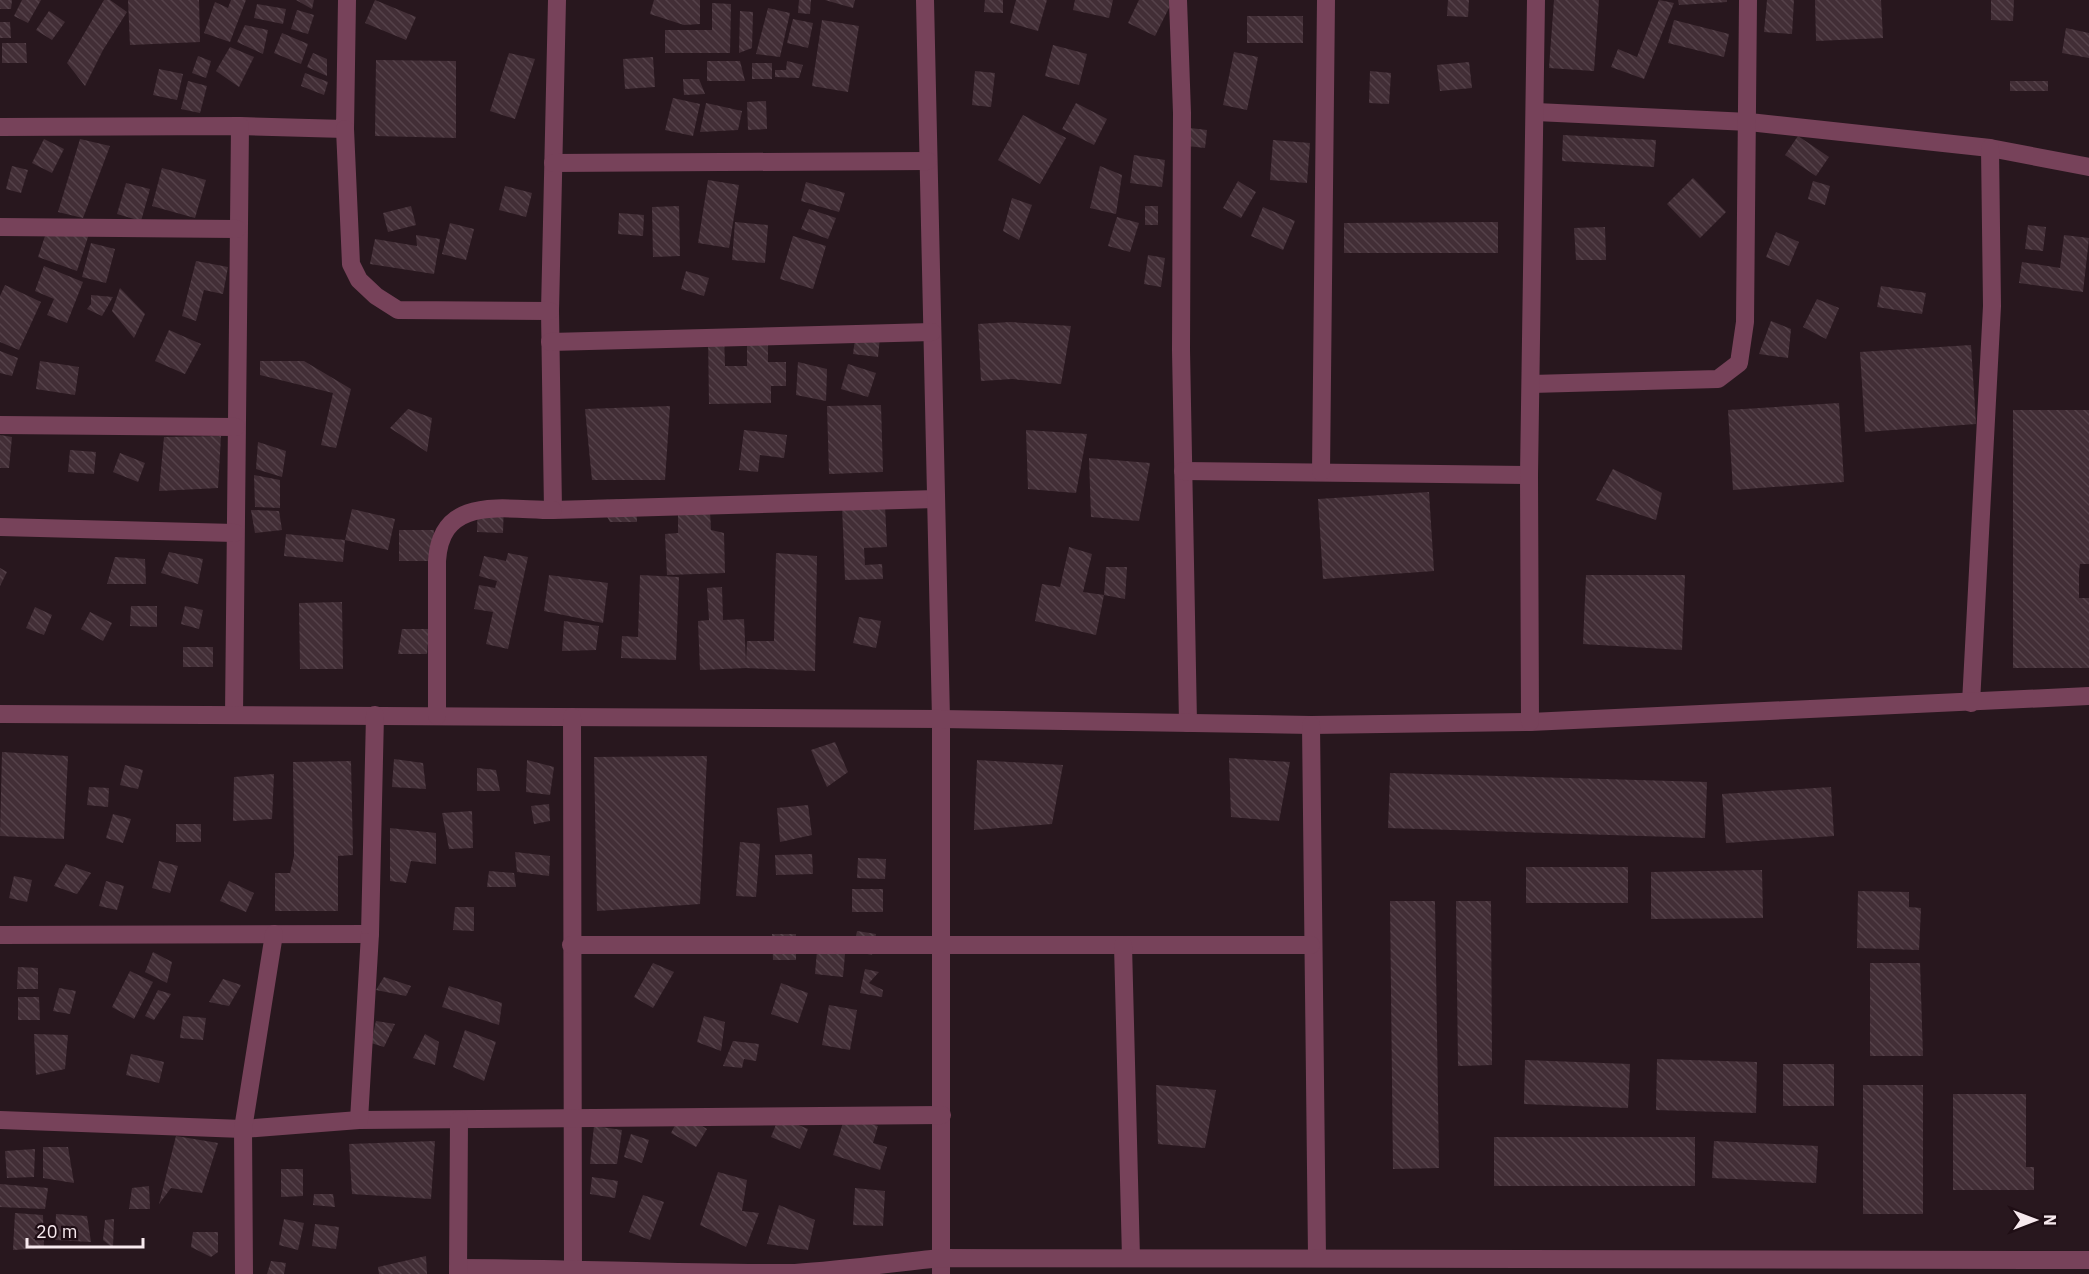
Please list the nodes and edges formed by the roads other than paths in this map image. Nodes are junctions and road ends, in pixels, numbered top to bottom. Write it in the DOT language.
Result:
graph roads {
  1 [pos="346,0"];
  2 [pos="556,0"];
  3 [pos="925,0"];
  4 [pos="1178,0"];
  5 [pos="1326,0"];
  6 [pos="1536,0"];
  7 [pos="1748,0"];
  8 [pos="1536,112"];
  9 [pos="1749,123"];
  10 [pos="240,126"];
  11 [pos="0,127"];
  12 [pos="345,129"];
  13 [pos="1990,148"];
  14 [pos="928,161"];
  15 [pos="553,163"];
  16 [pos="2089,167"];
  17 [pos="0,227"];
  18 [pos="237,229"];
  19 [pos="550,311"];
  20 [pos="932,332"];
  21 [pos="550,342"];
  22 [pos="1531,384"];
  23 [pos="0,425"];
  24 [pos="236,427"];
  25 [pos="1183,471"];
  26 [pos="1321,472"];
  27 [pos="1529,476"];
  28 [pos="936,499"];
  29 [pos="553,510"];
  30 [pos="0,527"];
  31 [pos="235,533"];
  32 [pos="2089,696"];
  33 [pos="1971,703"];
  34 [pos="0,714"];
  35 [pos="234,715"];
  36 [pos="375,716"];
  37 [pos="437,716"];
  38 [pos="572,717"];
  39 [pos="941,719"];
  40 [pos="1530,722"];
  41 [pos="1188,723"];
  42 [pos="1311,725"];
  43 [pos="274,934"];
  44 [pos="370,934"];
  45 [pos="0,935"];
  46 [pos="571,945"];
  47 [pos="939,945"];
  48 [pos="1124,945"];
  49 [pos="1311,945"];
  50 [pos="942,1115"];
  51 [pos="575,1118"];
  52 [pos="0,1120"];
  53 [pos="359,1120"];
  54 [pos="459,1120"];
  55 [pos="243,1129"];
  56 [pos="1317,1257"];
  57 [pos="1131,1258"];
  58 [pos="2089,1260"];
  59 [pos="941,1266"];
  60 [pos="1234,1266"];
  61 [pos="1443,1266"];
  62 [pos="1632,1266"];
  63 [pos="1794,1266"];
  64 [pos="1996,1267"];
  65 [pos="573,1270"];
  66 [pos="458,1271"];
  67 [pos="244,1274"];
  1 -- 12 [label="street"];
  2 -- 15 [label="street"];
  3 -- 14 [label="street"];
  4 -- 25 [label="street"];
  5 -- 26 [label="street"];
  6 -- 8 [label="street"];
  7 -- 9 [label="street"];
  8 -- 9 [label="street"];
  8 -- 22 [label="street"];
  9 -- 13 [label="street"];
  9 -- 22 [label="street"];
  10 -- 11 [label="street"];
  10 -- 12 [label="street"];
  10 -- 18 [label="street"];
  12 -- 19 [label="street"];
  13 -- 16 [label="street"];
  13 -- 33 [label="street"];
  14 -- 15 [label="street"];
  14 -- 20 [label="street"];
  15 -- 19 [label="street"];
  17 -- 18 [label="street"];
  18 -- 24 [label="street"];
  19 -- 21 [label="street"];
  20 -- 21 [label="street"];
  20 -- 28 [label="street"];
  21 -- 29 [label="street"];
  22 -- 27 [label="street"];
  23 -- 24 [label="street"];
  24 -- 31 [label="street"];
  25 -- 26 [label="street"];
  25 -- 41 [label="street"];
  26 -- 27 [label="street"];
  27 -- 40 [label="street"];
  28 -- 29 [label="street"];
  28 -- 39 [label="street"];
  29 -- 37 [label="street"];
  30 -- 31 [label="street"];
  31 -- 35 [label="street"];
  32 -- 33 [label="street"];
  33 -- 40 [label="street"];
  34 -- 35 [label="street"];
  35 -- 36 [label="street"];
  36 -- 37 [label="street"];
  36 -- 44 [label="street"];
  37 -- 38 [label="street"];
  38 -- 39 [label="street"];
  38 -- 46 [label="street"];
  39 -- 41 [label="street"];
  39 -- 47 [label="street"];
  40 -- 42 [label="street"];
  41 -- 42 [label="street"];
  42 -- 49 [label="street"];
  43 -- 44 [label="street"];
  43 -- 45 [label="street"];
  43 -- 55 [label="street"];
  44 -- 53 [label="street"];
  46 -- 47 [label="street"];
  46 -- 51 [label="street"];
  47 -- 48 [label="street"];
  47 -- 50 [label="street"];
  48 -- 49 [label="street"];
  48 -- 57 [label="street"];
  49 -- 56 [label="street"];
  50 -- 51 [label="street"];
  50 -- 59 [label="street"];
  51 -- 54 [label="street"];
  51 -- 65 [label="street"];
  52 -- 55 [label="street"];
  53 -- 54 [label="street"];
  53 -- 55 [label="street"];
  54 -- 66 [label="street"];
  55 -- 67 [label="street"];
  56 -- 60 [label="street"];
  56 -- 61 [label="street"];
  57 -- 59 [label="street"];
  57 -- 60 [label="street"];
  58 -- 64 [label="street"];
  59 -- 65 [label="street"];
  61 -- 62 [label="street"];
  62 -- 63 [label="street"];
  63 -- 64 [label="street"];
  65 -- 66 [label="street"];
}
